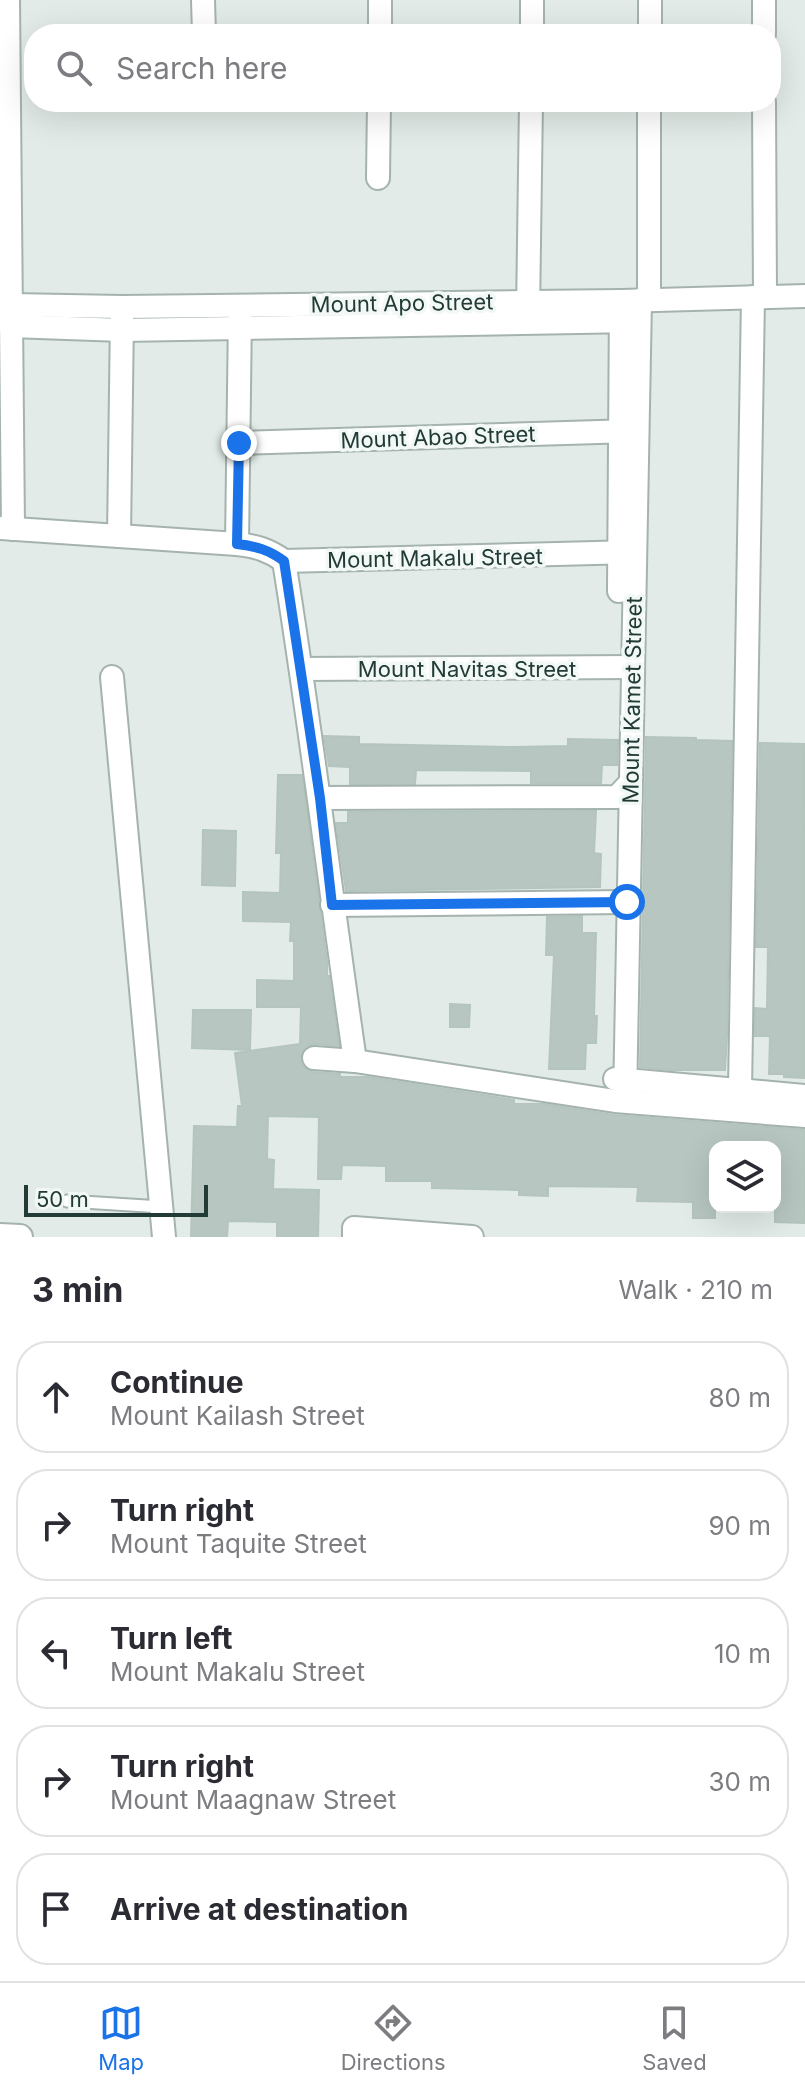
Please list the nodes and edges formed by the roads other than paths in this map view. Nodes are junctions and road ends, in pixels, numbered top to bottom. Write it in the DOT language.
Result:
graph roads {
  1 [pos="8,0"];
  2 [pos="203,0"];
  3 [pos="380,0"];
  4 [pos="532,0"];
  5 [pos="650,0"];
  6 [pos="764,0"];
  7 [pos="204,24"];
  8 [pos="380,24"];
  9 [pos="532,24"];
  10 [pos="650,24"];
  11 [pos="764,24"];
  12 [pos="379,112"];
  13 [pos="531,112"];
  14 [pos="648,112"];
  15 [pos="764,112"];
  16 [pos="378,178"];
  17 [pos="5,194"];
  18 [pos="805,296"];
  19 [pos="759,297"];
  20 [pos="634,308"];
  21 [pos="528,311"];
  22 [pos="5,315"];
  23 [pos="240,316"];
  24 [pos="122,318"];
  25 [pos="629,431"];
  26 [pos="239,443"];
  27 [pos="6,528"];
  28 [pos="119,536"];
  29 [pos="237,544"];
  30 [pos="627,552"];
  31 [pos="284,561"];
  32 [pos="625,668"];
  33 [pos="301,669"];
  34 [pos="112,677"];
  35 [pos="624,790"];
  36 [pos="320,798"];
  37 [pos="622,902"];
  38 [pos="332,905"];
  39 [pos="314,1058"];
  40 [pos="355,1061"];
  41 [pos="620,1090"];
  42 [pos="805,1096"];
  43 [pos="739,1100"];
  44 [pos="805,1116"];
  45 [pos="67,1201"];
  46 [pos="162,1207"];
  47 [pos="0,1236"];
  48 [pos="20,1237"];
  49 [pos="164,1237"];
  50 [pos="354,1237"];
  51 [pos="472,1237"];
  1 -- 17 [label="street"];
  2 -- 7 [label="street"];
  3 -- 8 [label="street"];
  4 -- 9 [label="street"];
  5 -- 10 [label="street"];
  6 -- 11 [label="street"];
  12 -- 16 [label="street"];
  13 -- 21 [label="street"];
  14 -- 20 [label="street, Mount Kamet Street"];
  15 -- 19 [label="street"];
  17 -- 22 [label="street"];
  18 -- 19 [label="street, Mount Apo Street"];
  19 -- 20 [label="street, Mount Apo Street"];
  19 -- 43 [label="street"];
  20 -- 21 [label="street, Mount Apo Street"];
  20 -- 25 [label="street, Mount Kamet Street"];
  21 -- 23 [label="street, Mount Apo Street"];
  22 -- 24 [label="street, Mount Apo Street"];
  22 -- 27 [label="street"];
  23 -- 24 [label="street, Mount Apo Street"];
  23 -- 26 [label="street"];
  24 -- 28 [label="street"];
  25 -- 26 [label="street, Mount Abao Street"];
  25 -- 30 [label="street, Mount Kamet Street"];
  26 -- 29 [label="street"];
  27 -- 28 [label="street, Mount Makalu Street"];
  28 -- 29 [label="street, Mount Makalu Street"];
  29 -- 31 [label="street, Mount Makalu Street"];
  30 -- 31 [label="street, Mount Makalu Street"];
  30 -- 32 [label="street, Mount Kamet Street"];
  31 -- 33 [label="street"];
  32 -- 33 [label="street, Mount Navitas Street"];
  32 -- 35 [label="street, Mount Kamet Street"];
  33 -- 36 [label="street"];
  34 -- 46 [label="street"];
  35 -- 36 [label="street"];
  35 -- 37 [label="street, Mount Kamet Street"];
  36 -- 38 [label="street"];
  37 -- 38 [label="street"];
  37 -- 41 [label="street, Mount Kamet Street"];
  38 -- 40 [label="street"];
  39 -- 40 [label="street"];
  40 -- 41 [label="street"];
  41 -- 43 [label="street"];
  42 -- 43 [label="street"];
  43 -- 44 [label="street"];
  45 -- 46 [label="lane"];
  46 -- 49 [label="street"];
  47 -- 48 [label="street"];
  50 -- 51 [label="street"];
}
